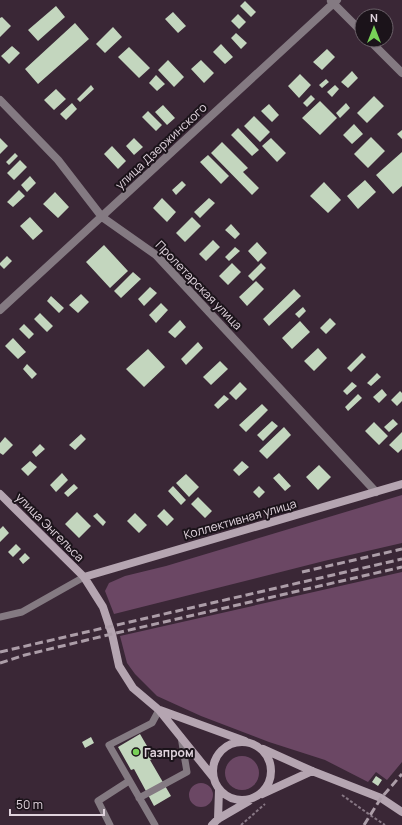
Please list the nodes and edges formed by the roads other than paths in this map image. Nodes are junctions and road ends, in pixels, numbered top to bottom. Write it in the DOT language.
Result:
graph roads {
  1 [pos="334,1"];
  2 [pos="354,23"];
  3 [pos="377,48"];
  4 [pos="402,73"];
  5 [pos="0,100"];
  6 [pos="102,217"];
  7 [pos="0,310"];
  8 [pos="402,484"];
  9 [pos="376,492"];
  10 [pos="0,494"];
  11 [pos="84,577"];
  12 [pos="0,617"];
  13 [pos="159,710"];
  14 [pos="181,737"];
  15 [pos="254,745"];
  16 [pos="312,771"];
  17 [pos="213,777"];
  18 [pos="129,781"];
  19 [pos="219,790"];
  20 [pos="256,797"];
  21 [pos="140,798"];
  22 [pos="402,812"];
  23 [pos="216,823"];
  24 [pos="110,825"];
  25 [pos="156,825"];
  1 -- 2 [label="street"];
  1 -- 6 [label="street, улица Дзержинского"];
  3 -- 4 [label="street"];
  5 -- 6 [label="street, Пролетарская улица"];
  6 -- 7 [label="street, улица Дзержинского"];
  6 -- 9 [label="street, Пролетарская улица"];
  8 -- 9 [label="main road, Коллективная улица"];
  9 -- 11 [label="main road, Коллективная улица"];
  10 -- 11 [label="main road, улица Энгельса"];
  11 -- 12 [label="lane"];
  11 -- 13 [label="main road, улица Энгельса"];
  13 -- 14 [label="main road"];
  13 -- 15 [label="main road"];
  13 -- 18 [label="lane"];
  14 -- 17 [label="main road"];
  14 -- 21 [label="lane"];
  15 -- 16 [label="main road"];
  15 -- 17 [label="main road"];
  15 -- 20 [label="main road"];
  16 -- 20 [label="main road"];
  16 -- 22 [label="main road"];
  17 -- 19 [label="main road"];
  18 -- 21 [label="lane"];
  18 -- 24 [label="lane"];
  19 -- 20 [label="main road"];
  19 -- 23 [label="main road"];
  20 -- 23 [label="main road"];
  21 -- 25 [label="lane"];
}
